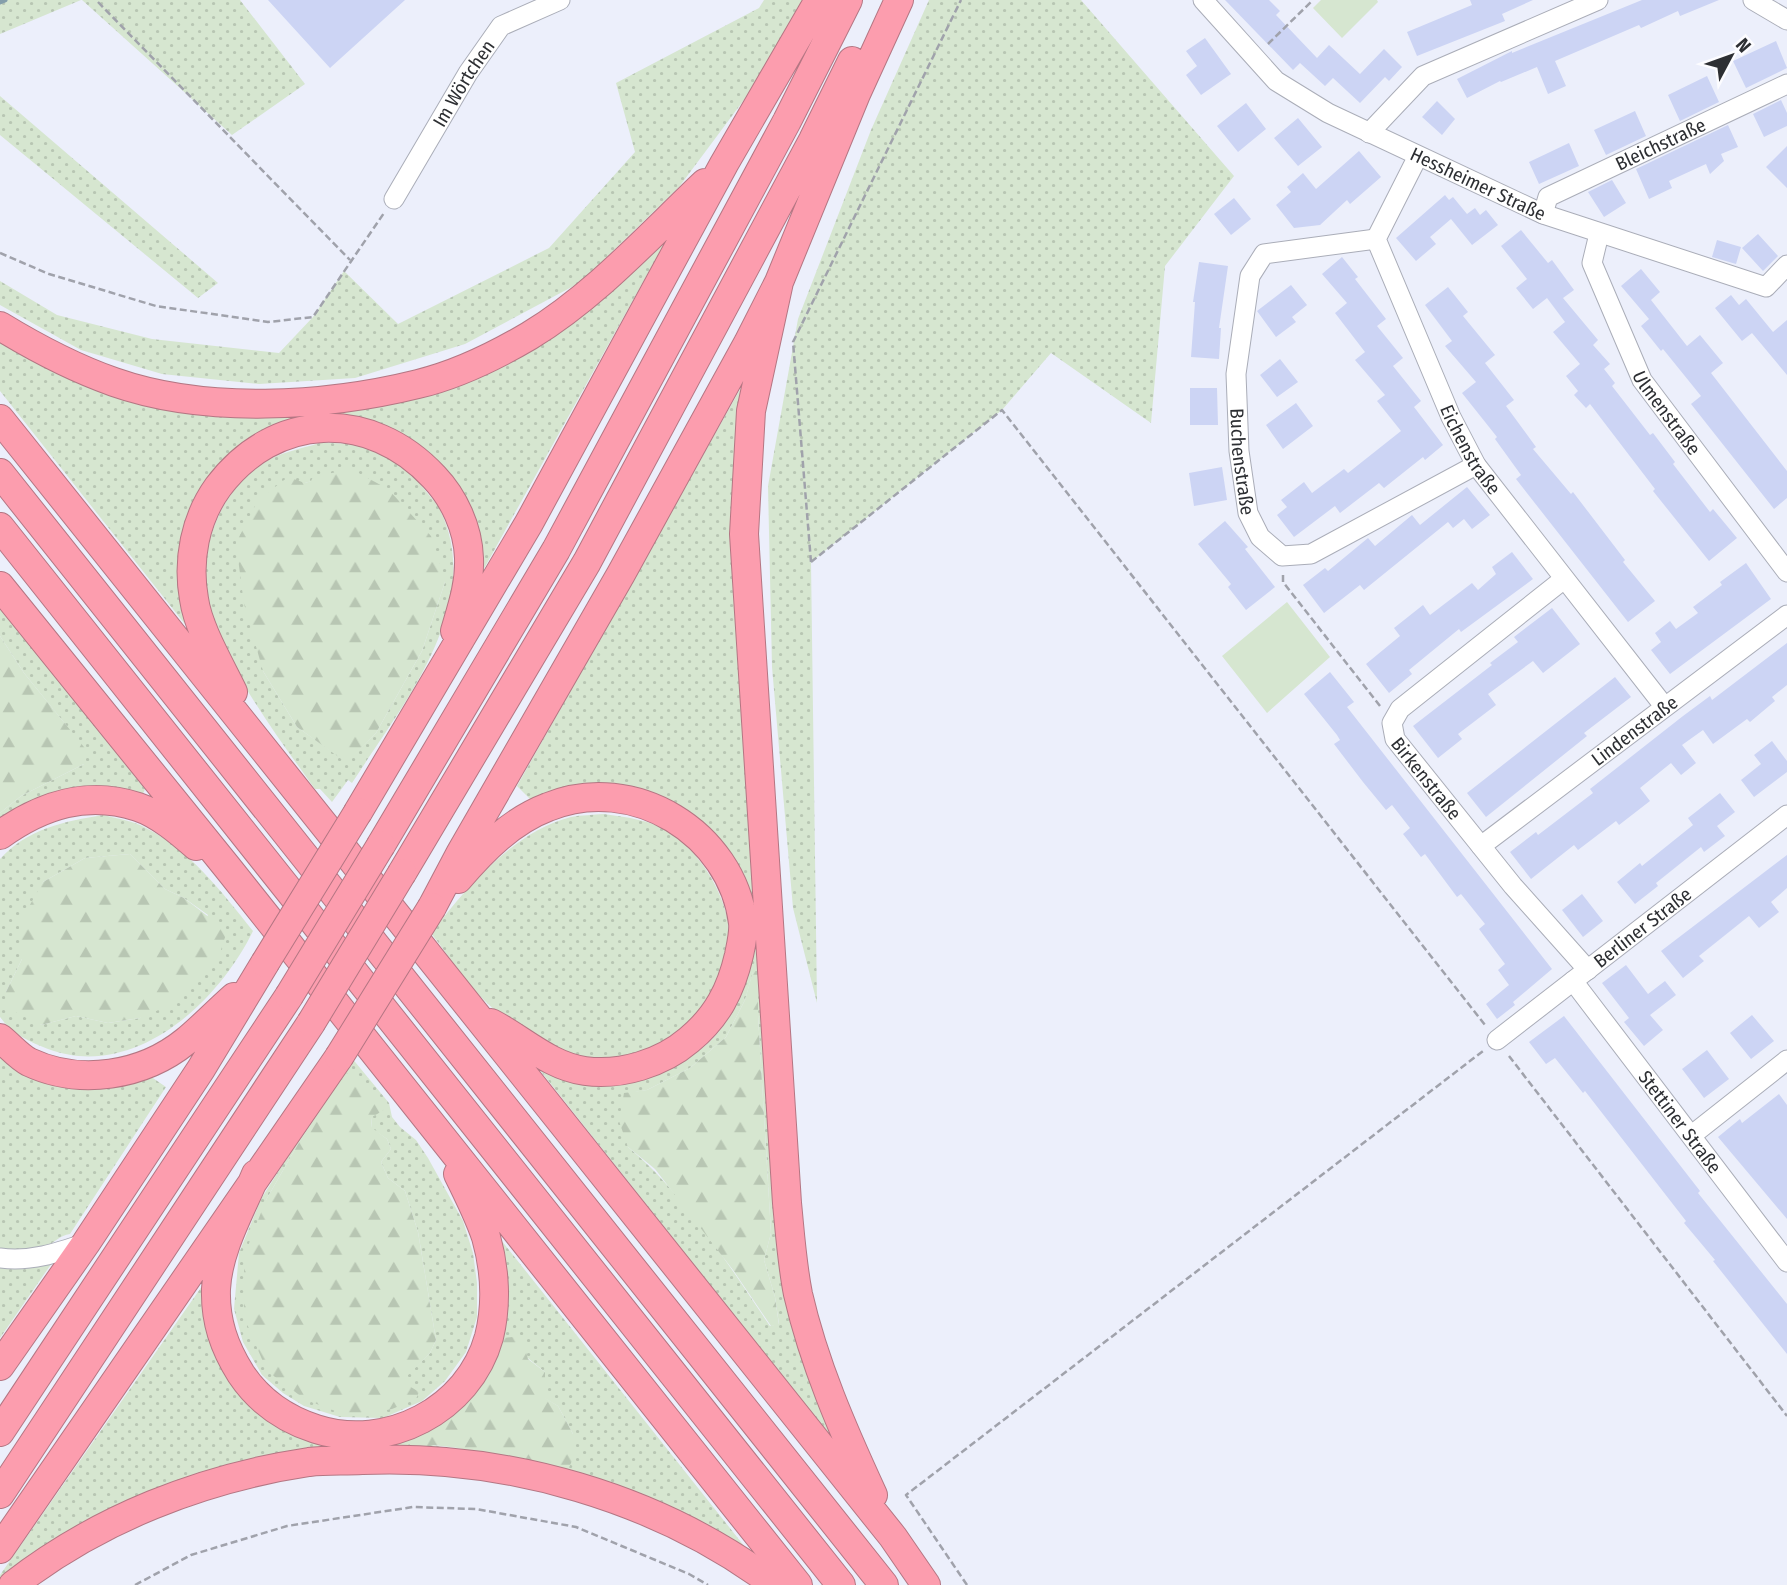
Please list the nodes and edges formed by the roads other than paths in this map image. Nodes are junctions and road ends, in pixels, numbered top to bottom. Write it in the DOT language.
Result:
graph roads {
  1 [pos="560,0"];
  2 [pos="819,0"];
  3 [pos="848,0"];
  4 [pos="883,0"];
  5 [pos="899,0"];
  6 [pos="1203,0"];
  7 [pos="1598,0"];
  8 [pos="1753,0"];
  9 [pos="1783,14"];
  10 [pos="1787,84"];
  11 [pos="1369,133"];
  12 [pos="1418,156"];
  13 [pos="724,164"];
  14 [pos="394,199"];
  15 [pos="1543,214"];
  16 [pos="1599,234"];
  17 [pos="1376,239"];
  18 [pos="1784,275"];
  19 [pos="779,282"];
  20 [pos="0,326"];
  21 [pos="0,419"];
  22 [pos="1476,465"];
  23 [pos="0,473"];
  24 [pos="0,527"];
  25 [pos="1787,572"];
  26 [pos="1564,579"];
  27 [pos="0,586"];
  28 [pos="1787,615"];
  29 [pos="442,672"];
  30 [pos="1664,706"];
  31 [pos="260,744"];
  32 [pos="1787,815"];
  33 [pos="0,835"];
  34 [pos="1481,846"];
  35 [pos="226,867"];
  36 [pos="432,908"];
  37 [pos="262,968"];
  38 [pos="1581,975"];
  39 [pos="478,1016"];
  40 [pos="0,1038"];
  41 [pos="1497,1040"];
  42 [pos="1787,1060"];
  43 [pos="436,1129"];
  44 [pos="1692,1135"];
  45 [pos="257,1174"];
  46 [pos="86,1243"];
  47 [pos="0,1258"];
  48 [pos="1787,1262"];
  49 [pos="0,1366"];
  50 [pos="0,1432"];
  51 [pos="0,1494"];
  52 [pos="893,1537"];
  53 [pos="0,1549"];
  54 [pos="13,1585"];
  55 [pos="775,1585"];
  56 [pos="797,1585"];
  57 [pos="841,1585"];
  58 [pos="884,1585"];
  59 [pos="926,1585"];
  1 -- 14 [label="street, Im Wörtchen"];
  2 -- 13 [label="highway"];
  3 -- 50 [label="highway, bridge"];
  4 -- 51 [label="highway, bridge"];
  5 -- 19 [label="highway"];
  6 -- 11 [label="street, Hessheimer Straße"];
  7 -- 11 [label="street"];
  8 -- 9 [label="street"];
  10 -- 15 [label="street, Bleichstraße"];
  11 -- 12 [label="street, Hessheimer Straße"];
  12 -- 15 [label="street, Hessheimer Straße"];
  12 -- 17 [label="street"];
  13 -- 20 [label="highway"];
  13 -- 29 [label="highway"];
  15 -- 16 [label="street, Hessheimer Straße"];
  16 -- 18 [label="street, Hessheimer Straße"];
  16 -- 25 [label="street, Ulmenstraße"];
  17 -- 22 [label="street, Eichenstraße"];
  17 -- 22 [label="street, Buchenstraße"];
  19 -- 36 [label="highway"];
  19 -- 52 [label="highway"];
  21 -- 31 [label="highway"];
  22 -- 26 [label="street, Eichenstraße"];
  23 -- 58 [label="highway"];
  24 -- 57 [label="highway"];
  26 -- 30 [label="street, Eichenstraße"];
  26 -- 34 [label="street, Birkenstraße"];
  27 -- 35 [label="highway"];
  28 -- 30 [label="street, Lindenstraße"];
  29 -- 31 [label="highway"];
  29 -- 37 [label="highway, bridge"];
  30 -- 34 [label="street, Lindenstraße"];
  31 -- 39 [label="highway"];
  32 -- 38 [label="street, Berliner Straße"];
  33 -- 35 [label="highway"];
  34 -- 38 [label="street, Birkenstraße"];
  35 -- 43 [label="highway"];
  36 -- 39 [label="highway"];
  36 -- 45 [label="highway, bridge"];
  37 -- 40 [label="highway"];
  37 -- 46 [label="highway"];
  38 -- 41 [label="street, Berliner Straße"];
  38 -- 44 [label="street, Stettiner Straße"];
  39 -- 52 [label="highway"];
  42 -- 44 [label="street"];
  43 -- 45 [label="highway"];
  43 -- 56 [label="highway"];
  44 -- 48 [label="street, Stettiner Straße"];
  45 -- 53 [label="highway"];
  46 -- 47 [label="street"];
  46 -- 49 [label="highway"];
  52 -- 59 [label="highway"];
  54 -- 55 [label="highway"];
}
